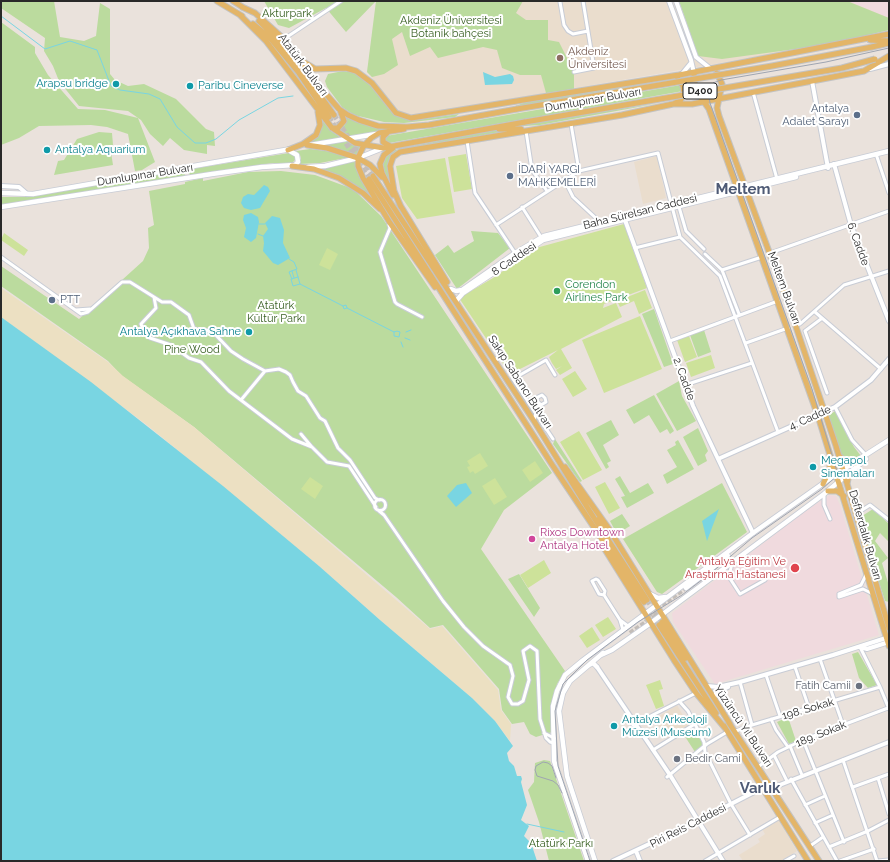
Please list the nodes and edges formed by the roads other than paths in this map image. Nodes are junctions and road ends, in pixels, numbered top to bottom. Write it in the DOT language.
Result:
graph roads {
  1 [pos="217,1"];
  2 [pos="233,1"];
  3 [pos="341,1"];
  4 [pos="583,1"];
  5 [pos="669,1"];
  6 [pos="676,1"];
  7 [pos="560,2"];
  8 [pos="242,6"];
  9 [pos="240,14"];
  10 [pos="680,14"];
  11 [pos="674,15"];
  12 [pos="588,31"];
  13 [pos="889,34"];
  14 [pos="284,39"];
  15 [pos="864,39"];
  16 [pos="889,42"];
  17 [pos="889,56"];
  18 [pos="691,60"];
  19 [pos="302,61"];
  20 [pos="889,64"];
  21 [pos="711,70"];
  22 [pos="864,71"];
  23 [pos="574,72"];
  24 [pos="694,73"];
  25 [pos="679,75"];
  26 [pos="671,77"];
  27 [pos="812,81"];
  28 [pos="753,92"];
  29 [pos="719,98"];
  30 [pos="524,100"];
  31 [pos="703,102"];
  32 [pos="672,104"];
  33 [pos="316,107"];
  34 [pos="339,109"];
  35 [pos="467,109"];
  36 [pos="490,114"];
  37 [pos="455,120"];
  38 [pos="571,123"];
  39 [pos="429,125"];
  40 [pos="332,128"];
  41 [pos="486,129"];
  42 [pos="536,129"];
  43 [pos="390,131"];
  44 [pos="526,131"];
  45 [pos="379,133"];
  46 [pos="347,139"];
  47 [pos="467,140"];
  48 [pos="409,143"];
  49 [pos="306,145"];
  50 [pos="364,145"];
  51 [pos="392,146"];
  52 [pos="383,148"];
  53 [pos="288,150"];
  54 [pos="889,152"];
  55 [pos="877,155"];
  56 [pos="358,158"];
  57 [pos="834,165"];
  58 [pos="292,166"];
  59 [pos="191,167"];
  60 [pos="302,167"];
  61 [pos="828,167"];
  62 [pos="374,169"];
  63 [pos="579,171"];
  64 [pos="191,177"];
  65 [pos="369,178"];
  66 [pos="889,178"];
  67 [pos="884,179"];
  68 [pos="564,180"];
  69 [pos="777,180"];
  70 [pos="385,181"];
  71 [pos="1,186"];
  72 [pos="888,186"];
  73 [pos="746,188"];
  74 [pos="739,190"];
  75 [pos="547,191"];
  76 [pos="1,193"];
  77 [pos="27,194"];
  78 [pos="889,194"];
  79 [pos="1,207"];
  80 [pos="401,207"];
  81 [pos="522,207"];
  82 [pos="672,207"];
  83 [pos="679,207"];
  84 [pos="889,211"];
  85 [pos="387,217"];
  86 [pos="625,220"];
  87 [pos="600,222"];
  88 [pos="496,224"];
  89 [pos="851,224"];
  90 [pos="541,237"];
  91 [pos="680,237"];
  92 [pos="636,248"];
  93 [pos="704,249"];
  94 [pos="770,253"];
  95 [pos="706,254"];
  96 [pos="516,255"];
  97 [pos="1,257"];
  98 [pos="762,257"];
  99 [pos="722,270"];
  100 [pos="889,271"];
  101 [pos="871,277"];
  102 [pos="451,289"];
  103 [pos="154,297"];
  104 [pos="456,301"];
  105 [pos="778,301"];
  106 [pos="162,302"];
  107 [pos="448,303"];
  108 [pos="156,308"];
  109 [pos="815,312"];
  110 [pos="737,315"];
  111 [pos="422,317"];
  112 [pos="821,319"];
  113 [pos="889,321"];
  114 [pos="795,325"];
  115 [pos="788,328"];
  116 [pos="670,341"];
  117 [pos="746,343"];
  118 [pos="889,359"];
  119 [pos="752,363"];
  120 [pos="881,369"];
  121 [pos="265,371"];
  122 [pos="555,375"];
  123 [pos="685,385"];
  124 [pos="827,393"];
  125 [pos="241,400"];
  126 [pos="541,405"];
  127 [pos="835,407"];
  128 [pos="528,411"];
  129 [pos="536,412"];
  130 [pos="825,413"];
  131 [pos="818,416"];
  132 [pos="534,421"];
  133 [pos="778,432"];
  134 [pos="301,434"];
  135 [pos="553,439"];
  136 [pos="889,440"];
  137 [pos="884,444"];
  138 [pos="312,447"];
  139 [pos="552,451"];
  140 [pos="864,453"];
  141 [pos="838,455"];
  142 [pos="831,458"];
  143 [pos="718,459"];
  144 [pos="560,462"];
  145 [pos="550,463"];
  146 [pos="855,463"];
  147 [pos="842,470"];
  148 [pos="836,474"];
  149 [pos="849,474"];
  150 [pos="844,478"];
  151 [pos="839,483"];
  152 [pos="823,484"];
  153 [pos="848,491"];
  154 [pos="826,493"];
  155 [pos="844,496"];
  156 [pos="379,500"];
  157 [pos="815,501"];
  158 [pos="824,505"];
  159 [pos="377,508"];
  160 [pos="385,508"];
  161 [pos="384,515"];
  162 [pos="854,515"];
  163 [pos="830,519"];
  164 [pos="889,520"];
  165 [pos="753,533"];
  166 [pos="745,540"];
  167 [pos="619,550"];
  168 [pos="732,562"];
  169 [pos="866,575"];
  170 [pos="714,576"];
  171 [pos="729,577"];
  172 [pos="765,580"];
  173 [pos="686,588"];
  174 [pos="674,592"];
  175 [pos="649,593"];
  176 [pos="871,593"];
  177 [pos="604,595"];
  178 [pos="657,605"];
  179 [pos="670,608"];
  180 [pos="645,614"];
  181 [pos="662,614"];
  182 [pos="620,620"];
  183 [pos="651,623"];
  184 [pos="663,623"];
  185 [pos="628,626"];
  186 [pos="889,628"];
  187 [pos="623,630"];
  188 [pos="630,634"];
  189 [pos="888,641"];
  190 [pos="483,646"];
  191 [pos="860,647"];
  192 [pos="480,651"];
  193 [pos="600,656"];
  194 [pos="820,659"];
  195 [pos="597,667"];
  196 [pos="794,667"];
  197 [pos="684,669"];
  198 [pos="579,671"];
  199 [pos="766,675"];
  200 [pos="740,682"];
  201 [pos="707,686"];
  202 [pos="880,687"];
  203 [pos="696,693"];
  204 [pos="714,697"];
  205 [pos="834,701"];
  206 [pos="679,702"];
  207 [pos="809,708"];
  208 [pos="889,709"];
  209 [pos="780,716"];
  210 [pos="771,719"];
  211 [pos="695,724"];
  212 [pos="730,724"];
  213 [pos="634,725"];
  214 [pos="752,725"];
  215 [pos="843,725"];
  216 [pos="726,730"];
  217 [pos="736,731"];
  218 [pos="803,740"];
  219 [pos="554,741"];
  220 [pos="562,741"];
  221 [pos="889,742"];
  222 [pos="704,746"];
  223 [pos="789,747"];
  224 [pos="653,750"];
  225 [pos="774,755"];
  226 [pos="843,760"];
  227 [pos="758,767"];
  228 [pos="815,770"];
  229 [pos="889,774"];
  230 [pos="802,775"];
  231 [pos="668,776"];
  232 [pos="878,778"];
  233 [pos="789,780"];
  234 [pos="853,787"];
  235 [pos="762,788"];
  236 [pos="772,788"];
  237 [pos="825,796"];
  238 [pos="731,804"];
  239 [pos="805,804"];
  240 [pos="889,814"];
  241 [pos="833,815"];
  242 [pos="780,817"];
  243 [pos="889,820"];
  244 [pos="699,821"];
  245 [pos="815,823"];
  246 [pos="868,831"];
  247 [pos="750,835"];
  248 [pos="823,837"];
  249 [pos="844,842"];
  250 [pos="810,846"];
  251 [pos="829,847"];
  252 [pos="874,849"];
  253 [pos="636,851"];
  254 [pos="719,854"];
  255 [pos="792,858"];
  256 [pos="889,860"];
  257 [pos="588,861"];
  258 [pos="595,861"];
  259 [pos="613,861"];
  260 [pos="640,861"];
  261 [pos="705,861"];
  262 [pos="723,861"];
  263 [pos="785,861"];
  264 [pos="808,861"];
  265 [pos="819,861"];
  266 [pos="839,861"];
  267 [pos="877,861"];
  1 -- 9 [label="main road, Atatürk Bulvarı"];
  2 -- 8 [label="main road, Atatürk Bulvarı"];
  3 -- 14 [label="street"];
  4 -- 12 [label="street"];
  5 -- 11 [label="street"];
  6 -- 10 [label="street"];
  7 -- 12 [label="street"];
  8 -- 9 [label="main road, Atatürk Bulvarı"];
  8 -- 14 [label="main road, Dumlupınar Bulvarı"];
  9 -- 33 [label="main road"];
  10 -- 11 [label="street"];
  10 -- 21 [label="street"];
  11 -- 18 [label="street"];
  12 -- 23 [label="street"];
  13 -- 15 [label="main road"];
  14 -- 19 [label="main road, Dumlupınar Bulvarı"];
  15 -- 16 [label="main road"];
  15 -- 21 [label="main road"];
  16 -- 36 [label="main road, Dumlupınar Bulvarı, bridge"];
  17 -- 22 [label="main road"];
  17 -- 41 [label="main road, Dumlupınar Bulvarı / D400, bridge"];
  18 -- 24 [label="street"];
  18 -- 25 [label="street"];
  19 -- 34 [label="main road, Dumlupınar Bulvarı"];
  19 -- 35 [label="main road"];
  20 -- 22 [label="street"];
  21 -- 24 [label="main road"];
  21 -- 29 [label="main road"];
  22 -- 27 [label="main road"];
  24 -- 25 [label="main road"];
  24 -- 31 [label="main road"];
  25 -- 26 [label="main road"];
  26 -- 30 [label="main road"];
  26 -- 32 [label="main road"];
  27 -- 28 [label="main road"];
  27 -- 61 [label="street"];
  28 -- 29 [label="main road"];
  28 -- 69 [label="street"];
  29 -- 31 [label="main road"];
  29 -- 73 [label="main road, Meltem Bulvarı"];
  30 -- 35 [label="main road"];
  30 -- 36 [label="main road"];
  31 -- 32 [label="main road"];
  31 -- 74 [label="main road, Meltem Bulvarı"];
  32 -- 38 [label="main road"];
  33 -- 40 [label="main road"];
  33 -- 53 [label="main road"];
  34 -- 39 [label="main road, Dumlupınar Bulvarı"];
  34 -- 40 [label="main road"];
  35 -- 37 [label="main road"];
  36 -- 37 [label="main road, Dumlupınar Bulvarı"];
  37 -- 39 [label="main road, Dumlupınar Bulvarı"];
  38 -- 42 [label="main road"];
  38 -- 63 [label="street"];
  39 -- 43 [label="main road"];
  40 -- 46 [label="main road"];
  41 -- 42 [label="main road"];
  41 -- 48 [label="main road, Dumlupınar Bulvarı / D400"];
  42 -- 44 [label="main road"];
  43 -- 45 [label="main road"];
  43 -- 51 [label="main road"];
  44 -- 47 [label="main road"];
  44 -- 75 [label="street"];
  45 -- 46 [label="main road, Dumlupınar Bulvarı"];
  45 -- 50 [label="main road"];
  46 -- 49 [label="main road, Dumlupınar Bulvarı"];
  46 -- 50 [label="main road"];
  47 -- 80 [label="main road"];
  47 -- 88 [label="street"];
  48 -- 51 [label="main road, Dumlupınar Bulvarı / D400"];
  48 -- 70 [label="main road"];
  49 -- 53 [label="main road, Dumlupınar Bulvarı"];
  49 -- 56 [label="main road"];
  50 -- 52 [label="main road"];
  50 -- 56 [label="main road"];
  51 -- 52 [label="main road, Dumlupınar Bulvarı / D400"];
  52 -- 56 [label="main road, Dumlupınar Bulvarı / D400"];
  53 -- 58 [label="main road"];
  53 -- 59 [label="main road, Dumlupınar Bulvarı"];
  54 -- 55 [label="main road, Baha Sürelsan Caddesi"];
  55 -- 57 [label="main road, Baha Sürelsan Caddesi"];
  55 -- 67 [label="street"];
  56 -- 60 [label="main road, Dumlupınar Bulvarı / D400"];
  56 -- 62 [label="main road"];
  56 -- 65 [label="main road"];
  57 -- 61 [label="main road, Baha Sürelsan Caddesi"];
  57 -- 89 [label="street, 6. Cadde"];
  58 -- 60 [label="main road"];
  58 -- 64 [label="main road, Dumlupınar Bulvarı"];
  59 -- 64 [label="main road"];
  59 -- 77 [label="main road, Dumlupınar Bulvarı"];
  60 -- 85 [label="main road"];
  61 -- 69 [label="main road, Baha Sürelsan Caddesi"];
  62 -- 65 [label="main road"];
  62 -- 70 [label="main road"];
  63 -- 68 [label="street"];
  63 -- 82 [label="street"];
  64 -- 79 [label="main road, Dumlupınar Bulvarı"];
  65 -- 85 [label="main road"];
  65 -- 104 [label="main road, Sakıp Sabancı Bulvarı"];
  65 -- 107 [label="main road"];
  66 -- 67 [label="street"];
  67 -- 72 [label="street"];
  68 -- 75 [label="street"];
  68 -- 87 [label="street"];
  69 -- 73 [label="main road, Baha Sürelsan Caddesi"];
  70 -- 80 [label="main road"];
  71 -- 77 [label="street"];
  72 -- 78 [label="street"];
  73 -- 74 [label="main road, Baha Sürelsan Caddesi"];
  73 -- 94 [label="main road, Meltem Bulvarı"];
  74 -- 82 [label="main road, Baha Sürelsan Caddesi"];
  74 -- 83 [label="main road, Baha Sürelsan Caddesi"];
  74 -- 98 [label="main road, Meltem Bulvarı"];
  75 -- 81 [label="street"];
  76 -- 77 [label="main road, Dumlupınar Bulvarı"];
  80 -- 102 [label="main road"];
  81 -- 88 [label="street"];
  81 -- 90 [label="street"];
  82 -- 83 [label="main road, Baha Sürelsan Caddesi"];
  82 -- 86 [label="main road, Baha Sürelsan Caddesi"];
  82 -- 87 [label="main road, Baha Sürelsan Caddesi"];
  82 -- 91 [label="street"];
  83 -- 93 [label="street"];
  84 -- 89 [label="street"];
  85 -- 107 [label="main road"];
  85 -- 111 [label="street"];
  86 -- 92 [label="street, 2. Cadde"];
  86 -- 96 [label="main road, 8 Caddesi"];
  87 -- 90 [label="main road, Baha Sürelsan Caddesi"];
  88 -- 96 [label="street"];
  89 -- 94 [label="street"];
  89 -- 101 [label="street, 6. Cadde"];
  90 -- 96 [label="main road, Baha Sürelsan Caddesi"];
  91 -- 92 [label="street"];
  91 -- 110 [label="street"];
  92 -- 116 [label="street, 2. Cadde"];
  94 -- 114 [label="main road, Meltem Bulvarı"];
  95 -- 99 [label="street"];
  96 -- 102 [label="main road, Baha Sürelsan Caddesi"];
  96 -- 104 [label="main road, 8 Caddesi"];
  97 -- 103 [label="street"];
  98 -- 99 [label="street"];
  98 -- 105 [label="main road, Meltem Bulvarı"];
  99 -- 110 [label="street"];
  100 -- 101 [label="street"];
  101 -- 109 [label="street"];
  101 -- 113 [label="street, 6. Cadde"];
  102 -- 104 [label="main road"];
  103 -- 106 [label="street"];
  103 -- 108 [label="street"];
  104 -- 128 [label="main road, Sakıp Sabancı Bulvarı"];
  105 -- 110 [label="street"];
  105 -- 115 [label="main road, Meltem Bulvarı"];
  106 -- 108 [label="street"];
  106 -- 121 [label="street"];
  107 -- 145 [label="main road, Sakıp Sabancı Bulvarı"];
  108 -- 125 [label="street"];
  109 -- 112 [label="street"];
  109 -- 114 [label="street"];
  110 -- 116 [label="street"];
  110 -- 117 [label="street"];
  112 -- 120 [label="street"];
  112 -- 124 [label="street"];
  114 -- 130 [label="main road, Meltem Bulvarı"];
  115 -- 117 [label="street"];
  115 -- 131 [label="main road, Meltem Bulvarı"];
  116 -- 123 [label="street, 2. Cadde"];
  117 -- 119 [label="street"];
  118 -- 120 [label="street, 4. Cadde"];
  119 -- 123 [label="street"];
  119 -- 133 [label="street"];
  120 -- 127 [label="street, 4. Cadde"];
  121 -- 125 [label="street"];
  121 -- 156 [label="street"];
  122 -- 129 [label="street"];
  123 -- 143 [label="street, 2. Cadde"];
  125 -- 138 [label="street"];
  126 -- 129 [label="street"];
  127 -- 130 [label="street, 4. Cadde"];
  127 -- 140 [label="street"];
  128 -- 129 [label="street"];
  128 -- 132 [label="main road, Sakıp Sabancı Bulvarı"];
  129 -- 132 [label="street"];
  129 -- 135 [label="street"];
  130 -- 131 [label="street, 4. Cadde"];
  130 -- 141 [label="main road, Meltem Bulvarı"];
  131 -- 133 [label="street, 4. Cadde"];
  131 -- 142 [label="main road, Meltem Bulvarı"];
  132 -- 139 [label="main road, Sakıp Sabancı Bulvarı"];
  133 -- 143 [label="street, 4. Cadde"];
  134 -- 138 [label="street"];
  136 -- 137 [label="main road"];
  137 -- 146 [label="main road"];
  137 -- 149 [label="main road"];
  138 -- 159 [label="street"];
  139 -- 144 [label="main road"];
  139 -- 145 [label="main road, Sakıp Sabancı Bulvarı"];
  141 -- 146 [label="main road"];
  141 -- 147 [label="main road, Meltem Bulvarı"];
  142 -- 148 [label="main road, Meltem Bulvarı"];
  142 -- 152 [label="main road"];
  143 -- 165 [label="street, 2. Cadde"];
  144 -- 167 [label="main road"];
  144 -- 175 [label="main road"];
  145 -- 180 [label="main road"];
  146 -- 147 [label="main road"];
  147 -- 148 [label="main road"];
  147 -- 150 [label="main road, Defterdalık Bulvarı"];
  148 -- 151 [label="main road, Meltem Bulvarı"];
  148 -- 152 [label="main road"];
  149 -- 150 [label="main road"];
  149 -- 153 [label="main road"];
  150 -- 151 [label="main road"];
  150 -- 153 [label="main road, Defterdalık Bulvarı"];
  151 -- 154 [label="main road"];
  151 -- 155 [label="main road, Defterdalık Bulvarı"];
  152 -- 165 [label="main road"];
  153 -- 162 [label="main road, Defterdalık Bulvarı"];
  154 -- 155 [label="main road"];
  154 -- 157 [label="main road"];
  154 -- 158 [label="street"];
  155 -- 169 [label="main road, Defterdalık Bulvarı"];
  156 -- 159 [label="street"];
  156 -- 160 [label="street"];
  157 -- 158 [label="street"];
  157 -- 168 [label="main road"];
  158 -- 163 [label="street"];
  159 -- 160 [label="street"];
  159 -- 161 [label="street"];
  160 -- 161 [label="street"];
  161 -- 190 [label="street"];
  162 -- 164 [label="street"];
  162 -- 186 [label="main road, Defterdalık Bulvarı"];
  165 -- 166 [label="main road"];
  166 -- 173 [label="main road"];
  166 -- 174 [label="main road"];
  168 -- 170 [label="main road"];
  168 -- 171 [label="street"];
  169 -- 176 [label="main road, Defterdalık Bulvarı"];
  169 -- 176 [label="street"];
  170 -- 171 [label="street"];
  170 -- 179 [label="main road"];
  171 -- 172 [label="street"];
  174 -- 175 [label="main road"];
  174 -- 178 [label="main road"];
  175 -- 178 [label="main road"];
  176 -- 189 [label="main road, Defterdalık Bulvarı"];
  177 -- 177 [label="street"];
  177 -- 182 [label="street"];
  178 -- 180 [label="main road"];
  178 -- 181 [label="main road"];
  179 -- 181 [label="main road"];
  179 -- 184 [label="main road"];
  180 -- 183 [label="main road"];
  180 -- 185 [label="main road"];
  181 -- 183 [label="main road"];
  181 -- 184 [label="main road"];
  182 -- 185 [label="street"];
  182 -- 187 [label="street"];
  183 -- 193 [label="main road"];
  183 -- 203 [label="main road"];
  184 -- 201 [label="main road"];
  184 -- 212 [label="main road, Yüzüncü Yıl Bulvarı"];
  184 -- 216 [label="main road, Yüzüncü Yıl Bulvarı"];
  185 -- 187 [label="main road"];
  187 -- 219 [label="main road"];
  188 -- 193 [label="main road"];
  189 -- 191 [label="street"];
  190 -- 192 [label="street"];
  190 -- 219 [label="street"];
  191 -- 194 [label="street"];
  191 -- 202 [label="street"];
  193 -- 195 [label="main road"];
  193 -- 198 [label="main road"];
  194 -- 196 [label="street"];
  194 -- 205 [label="street"];
  195 -- 198 [label="main road"];
  195 -- 213 [label="street"];
  196 -- 199 [label="street"];
  196 -- 207 [label="street"];
  197 -- 216 [label="main road"];
  198 -- 220 [label="main road"];
  199 -- 200 [label="street"];
  199 -- 209 [label="street"];
  200 -- 201 [label="street"];
  200 -- 204 [label="street"];
  200 -- 214 [label="street"];
  201 -- 204 [label="main road"];
  202 -- 205 [label="street, 198. Sokak"];
  202 -- 208 [label="street"];
  203 -- 206 [label="street"];
  203 -- 216 [label="main road"];
  204 -- 212 [label="main road"];
  205 -- 207 [label="street, 198. Sokak"];
  205 -- 215 [label="street"];
  206 -- 211 [label="street"];
  206 -- 213 [label="street"];
  207 -- 209 [label="street, 198. Sokak"];
  208 -- 215 [label="street, 189. Sokak"];
  209 -- 210 [label="street, 198. Sokak"];
  210 -- 214 [label="street, 198. Sokak"];
  210 -- 223 [label="street"];
  211 -- 222 [label="street"];
  211 -- 224 [label="street"];
  212 -- 217 [label="main road, Yüzüncü Yıl Bulvarı"];
  213 -- 224 [label="street"];
  214 -- 217 [label="street, 198. Sokak"];
  215 -- 218 [label="street, 189. Sokak"];
  216 -- 222 [label="street"];
  216 -- 235 [label="main road, Yüzüncü Yıl Bulvarı"];
  217 -- 227 [label="main road, Yüzüncü Yıl Bulvarı"];
  218 -- 223 [label="street, 189. Sokak"];
  218 -- 228 [label="street"];
  219 -- 220 [label="main road"];
  219 -- 257 [label="main road"];
  220 -- 258 [label="main road"];
  221 -- 226 [label="street"];
  222 -- 231 [label="street"];
  222 -- 238 [label="street"];
  223 -- 225 [label="street, 189. Sokak"];
  223 -- 230 [label="street"];
  224 -- 231 [label="street"];
  225 -- 227 [label="street, 189. Sokak"];
  225 -- 233 [label="street"];
  226 -- 228 [label="street"];
  226 -- 234 [label="street"];
  227 -- 236 [label="main road, Yüzüncü Yıl Bulvarı"];
  228 -- 230 [label="street"];
  228 -- 237 [label="street"];
  229 -- 232 [label="street"];
  230 -- 233 [label="street"];
  231 -- 244 [label="street"];
  232 -- 234 [label="street"];
  232 -- 240 [label="street"];
  233 -- 236 [label="street"];
  233 -- 239 [label="street"];
  234 -- 246 [label="street"];
  235 -- 238 [label="street, Piri Reis Caddesi"];
  235 -- 242 [label="main road, Yüzüncü Yıl Bulvarı"];
  236 -- 250 [label="main road, Yüzüncü Yıl Bulvarı"];
  237 -- 239 [label="street"];
  237 -- 241 [label="street"];
  238 -- 244 [label="street, Piri Reis Caddesi"];
  238 -- 247 [label="street"];
  239 -- 245 [label="street"];
  241 -- 245 [label="street"];
  241 -- 249 [label="street"];
  242 -- 247 [label="street"];
  242 -- 264 [label="main road, Yüzüncü Yıl Bulvarı"];
  243 -- 246 [label="street"];
  244 -- 253 [label="street, Piri Reis Caddesi"];
  244 -- 254 [label="street"];
  245 -- 248 [label="street"];
  246 -- 249 [label="street"];
  246 -- 252 [label="street"];
  247 -- 254 [label="street"];
  248 -- 250 [label="street"];
  248 -- 251 [label="street"];
  249 -- 251 [label="street"];
  250 -- 265 [label="main road, Yüzüncü Yıl Bulvarı"];
  251 -- 266 [label="street"];
  252 -- 266 [label="street"];
  252 -- 267 [label="street"];
  253 -- 259 [label="street, Piri Reis Caddesi"];
  253 -- 260 [label="street"];
  254 -- 261 [label="street"];
  254 -- 262 [label="street"];
  255 -- 263 [label="street"];
  256 -- 267 [label="street"];
}
